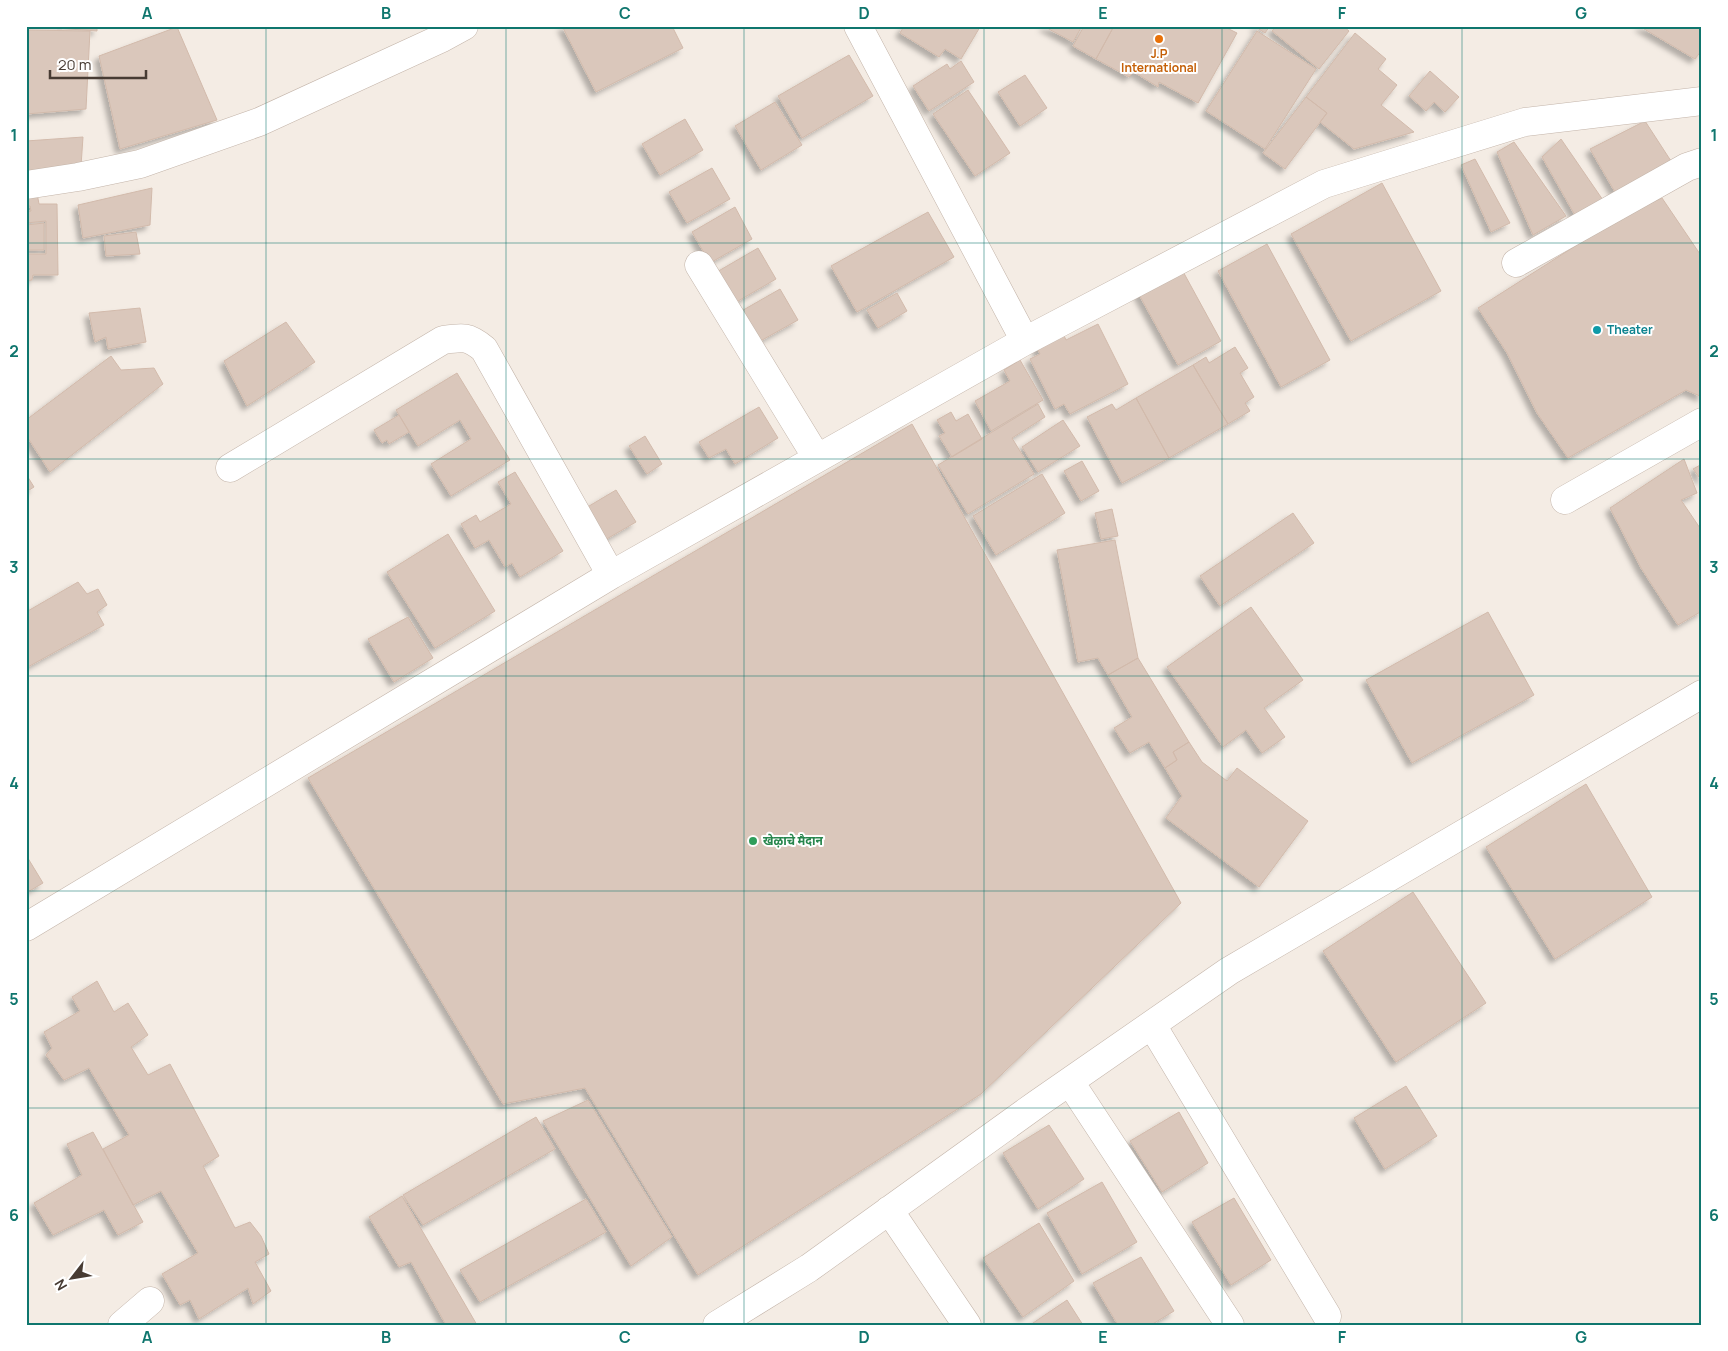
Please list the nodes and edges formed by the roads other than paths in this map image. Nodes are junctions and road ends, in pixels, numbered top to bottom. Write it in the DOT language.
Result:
graph roads {
  1 [pos="464,26"];
  2 [pos="858,26"];
  3 [pos="1702,101"];
  4 [pos="1702,162"];
  5 [pos="26,184"];
  6 [pos="1516,264"];
  7 [pos="699,265"];
  8 [pos="1025,341"];
  9 [pos="1702,422"];
  10 [pos="817,458"];
  11 [pos="230,468"];
  12 [pos="1565,500"];
  13 [pos="611,575"];
  14 [pos="1702,694"];
  15 [pos="26,927"];
  16 [pos="1152,1025"];
  17 [pos="1070,1082"];
  18 [pos="889,1210"];
  19 [pos="150,1301"];
  20 [pos="1327,1316"];
  21 [pos="746,1317"];
  22 [pos="122,1325"];
  23 [pos="718,1325"];
  24 [pos="967,1325"];
  25 [pos="1230,1325"];
  1 -- 5 [label="street"];
  2 -- 8 [label="street"];
  3 -- 8 [label="street"];
  4 -- 6 [label="street"];
  7 -- 10 [label="street"];
  8 -- 10 [label="street"];
  9 -- 12 [label="street"];
  10 -- 13 [label="street"];
  11 -- 13 [label="street"];
  13 -- 15 [label="street"];
  14 -- 16 [label="street"];
  16 -- 17 [label="street"];
  16 -- 20 [label="street"];
  17 -- 18 [label="street"];
  17 -- 25 [label="street"];
  18 -- 21 [label="street"];
  18 -- 24 [label="street"];
  19 -- 22 [label="street"];
  21 -- 23 [label="street"];
}
